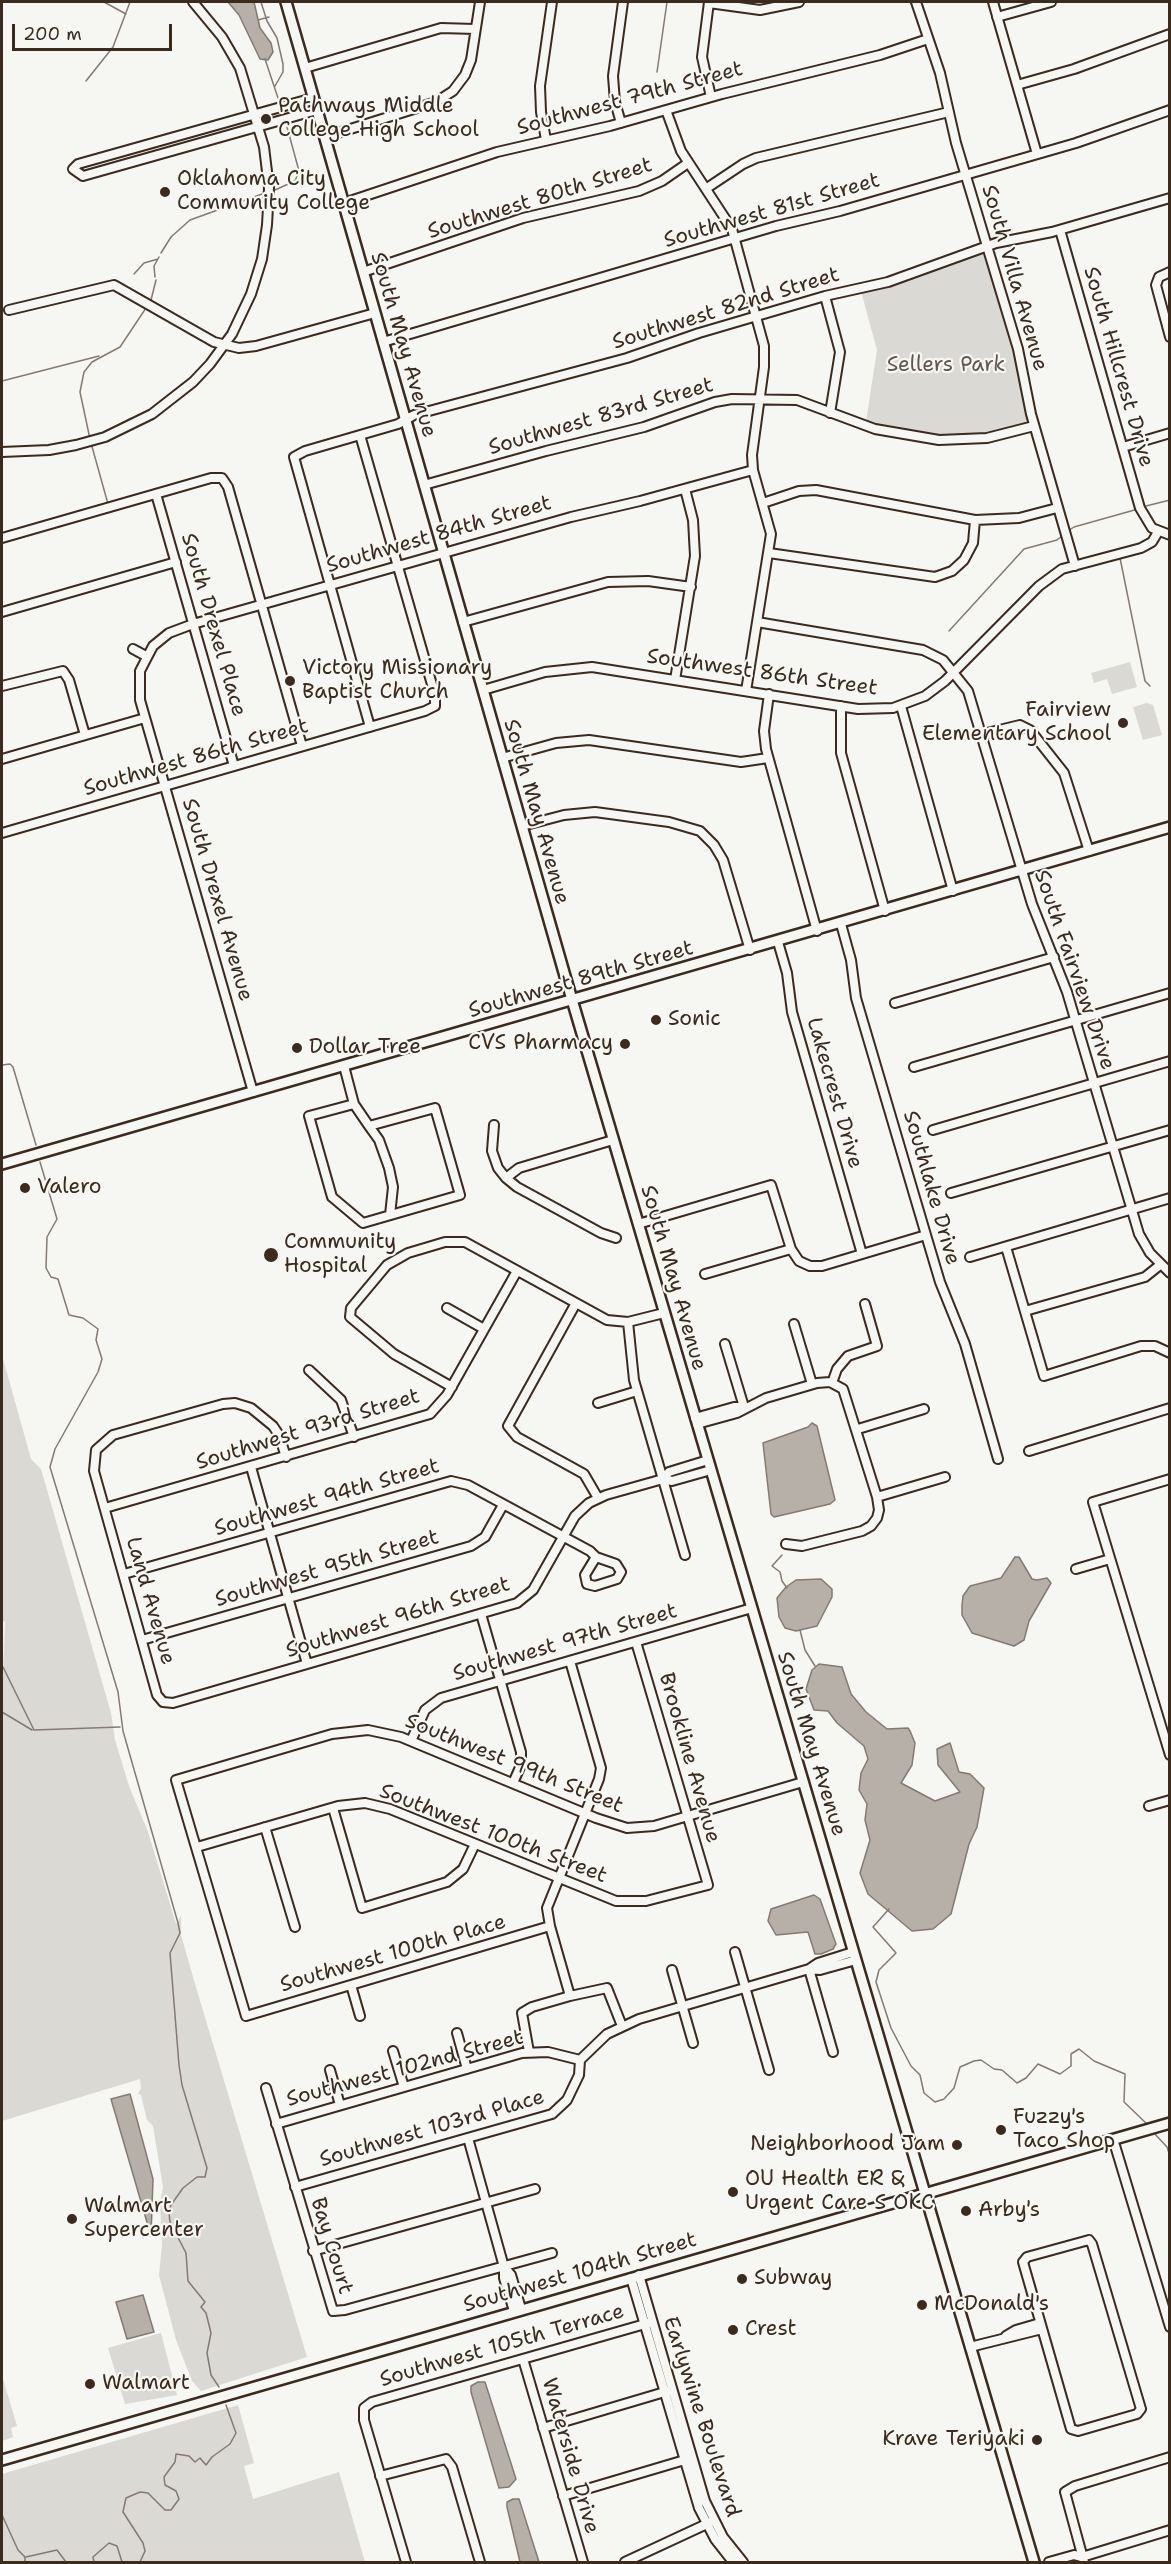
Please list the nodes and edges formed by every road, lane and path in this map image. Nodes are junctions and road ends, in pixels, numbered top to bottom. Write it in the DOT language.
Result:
graph roads {
  1 [pos="193,2"];
  2 [pos="286,2"];
  3 [pos="480,2"];
  4 [pos="552,2"];
  5 [pos="623,2"];
  6 [pos="709,2"];
  7 [pos="799,2"];
  8 [pos="916,2"];
  9 [pos="993,2"];
  10 [pos="1051,2"];
  11 [pos="997,17"];
  12 [pos="475,29"];
  13 [pos="1170,34"];
  14 [pos="928,39"];
  15 [pos="305,68"];
  16 [pos="1017,85"];
  17 [pos="711,97"];
  18 [pos="313,98"];
  19 [pos="270,109"];
  20 [pos="317,110"];
  21 [pos="666,110"];
  22 [pos="1170,110"];
  23 [pos="949,112"];
  24 [pos="256,113"];
  25 [pos="274,122"];
  26 [pos="621,123"];
  27 [pos="259,126"];
  28 [pos="325,137"];
  29 [pos="546,140"];
  30 [pos="1037,154"];
  31 [pos="688,163"];
  32 [pos="966,175"];
  33 [pos="707,188"];
  34 [pos="1170,198"];
  35 [pos="344,203"];
  36 [pos="1060,230"];
  37 [pos="735,238"];
  38 [pos="987,246"];
  39 [pos="363,272"];
  40 [pos="1170,272"];
  41 [pos="825,296"];
  42 [pos="9,310"];
  43 [pos="375,313"];
  44 [pos="757,315"];
  45 [pos="1170,337"];
  46 [pos="383,342"];
  47 [pos="225,345"];
  48 [pos="759,399"];
  49 [pos="830,412"];
  50 [pos="406,420"];
  51 [pos="1034,426"];
  52 [pos="1170,434"];
  53 [pos="360,435"];
  54 [pos="1123,447"];
  55 [pos="2,452"];
  56 [pos="753,470"];
  57 [pos="424,485"];
  58 [pos="685,489"];
  59 [pos="156,494"];
  60 [pos="763,503"];
  61 [pos="1058,508"];
  62 [pos="975,520"];
  63 [pos="1158,532"];
  64 [pos="1170,536"];
  65 [pos="2,538"];
  66 [pos="443,553"];
  67 [pos="769,553"];
  68 [pos="176,562"];
  69 [pos="397,566"];
  70 [pos="1075,566"];
  71 [pos="329,585"];
  72 [pos="691,586"];
  73 [pos="262,604"];
  74 [pos="2,612"];
  75 [pos="463,622"];
  76 [pos="757,622"];
  77 [pos="193,624"];
  78 [pos="133,649"];
  79 [pos="146,656"];
  80 [pos="955,673"];
  81 [pos="675,680"];
  82 [pos="2,686"];
  83 [pos="483,690"];
  84 [pos="746,691"];
  85 [pos="769,694"];
  86 [pos="841,706"];
  87 [pos="901,706"];
  88 [pos="145,718"];
  89 [pos="370,727"];
  90 [pos="983,734"];
  91 [pos="85,735"];
  92 [pos="302,746"];
  93 [pos="502,758"];
  94 [pos="768,758"];
  95 [pos="2,759"];
  96 [pos="234,766"];
  97 [pos="165,786"];
  98 [pos="522,826"];
  99 [pos="1170,827"];
  100 [pos="2,833"];
  101 [pos="1089,851"];
  102 [pos="1022,870"];
  103 [pos="953,891"];
  104 [pos="885,911"];
  105 [pos="841,924"];
  106 [pos="818,931"];
  107 [pos="778,942"];
  108 [pos="750,950"];
  109 [pos="1054,957"];
  110 [pos="1170,993"];
  111 [pos="572,1002"];
  112 [pos="896,1003"];
  113 [pos="1075,1020"];
  114 [pos="1170,1061"];
  115 [pos="344,1066"];
  116 [pos="914,1066"];
  117 [pos="1094,1083"];
  118 [pos="254,1092"];
  119 [pos="354,1104"];
  120 [pos="494,1125"];
  121 [pos="369,1126"];
  122 [pos="933,1130"];
  123 [pos="1170,1130"];
  124 [pos="613,1140"];
  125 [pos="1112,1146"];
  126 [pos="2,1164"];
  127 [pos="506,1178"];
  128 [pos="951,1193"];
  129 [pos="1170,1198"];
  130 [pos="1132,1210"];
  131 [pos="390,1215"];
  132 [pos="638,1224"];
  133 [pos="926,1235"];
  134 [pos="616,1238"];
  135 [pos="1006,1247"];
  136 [pos="791,1249"];
  137 [pos="862,1254"];
  138 [pos="970,1257"];
  139 [pos="1160,1265"];
  140 [pos="517,1271"];
  141 [pos="1170,1273"];
  142 [pos="705,1274"];
  143 [pos="576,1303"];
  144 [pos="865,1304"];
  145 [pos="447,1308"];
  146 [pos="1025,1311"];
  147 [pos="664,1312"];
  148 [pos="628,1322"];
  149 [pos="794,1324"];
  150 [pos="484,1329"];
  151 [pos="725,1344"];
  152 [pos="1170,1353"];
  153 [pos="309,1370"];
  154 [pos="832,1383"];
  155 [pos="812,1384"];
  156 [pos="452,1387"];
  157 [pos="637,1391"];
  158 [pos="598,1403"];
  159 [pos="744,1407"];
  160 [pos="1170,1408"];
  161 [pos="924,1409"];
  162 [pos="696,1421"];
  163 [pos="858,1429"];
  164 [pos="354,1437"];
  165 [pos="1029,1451"];
  166 [pos="286,1457"];
  167 [pos="998,1459"];
  168 [pos="709,1465"];
  169 [pos="251,1467"];
  170 [pos="945,1477"];
  171 [pos="663,1479"];
  172 [pos="1170,1479"];
  173 [pos="877,1497"];
  174 [pos="598,1498"];
  175 [pos="503,1505"];
  176 [pos="105,1508"];
  177 [pos="270,1532"];
  178 [pos="563,1538"];
  179 [pos="786,1544"];
  180 [pos="685,1555"];
  181 [pos="596,1557"];
  182 [pos="1110,1559"];
  183 [pos="1076,1569"];
  184 [pos="124,1574"];
  185 [pos="288,1599"];
  186 [pos="752,1608"];
  187 [pos="481,1614"];
  188 [pos="142,1640"];
  189 [pos="636,1642"];
  190 [pos="570,1660"];
  191 [pos="307,1664"];
  192 [pos="500,1681"];
  193 [pos="163,1702"];
  194 [pos="411,1741"];
  195 [pos="1170,1755"];
  196 [pos="803,1782"];
  197 [pos="513,1783"];
  198 [pos="1170,1800"];
  199 [pos="1149,1806"];
  200 [pos="333,1808"];
  201 [pos="585,1814"];
  202 [pos="687,1816"];
  203 [pos="266,1827"];
  204 [pos="475,1844"];
  205 [pos="197,1847"];
  206 [pos="558,1878"];
  207 [pos="708,1885"];
  208 [pos="550,1926"];
  209 [pos="295,1927"];
  210 [pos="735,1952"];
  211 [pos="855,1956"];
  212 [pos="809,1969"];
  213 [pos="672,1970"];
  214 [pos="351,1985"];
  215 [pos="746,1987"];
  216 [pos="570,1996"];
  217 [pos="682,2005"];
  218 [pos="360,2016"];
  219 [pos="621,2026"];
  220 [pos="457,2033"];
  221 [pos="693,2043"];
  222 [pos="393,2051"];
  223 [pos="529,2052"];
  224 [pos="833,2052"];
  225 [pos="580,2060"];
  226 [pos="467,2069"];
  227 [pos="330,2070"];
  228 [pos="770,2070"];
  229 [pos="404,2087"];
  230 [pos="266,2088"];
  231 [pos="340,2105"];
  232 [pos="1170,2123"];
  233 [pos="276,2124"];
  234 [pos="468,2138"];
  235 [pos="1113,2139"];
  236 [pos="295,2187"];
  237 [pos="535,2189"];
  238 [pos="925,2192"];
  239 [pos="486,2204"];
  240 [pos="313,2251"];
  241 [pos="552,2253"];
  242 [pos="504,2267"];
  243 [pos="635,2276"];
  244 [pos="517,2310"];
  245 [pos="648,2323"];
  246 [pos="1041,2326"];
  247 [pos="1170,2327"];
  248 [pos="970,2347"];
  249 [pos="523,2359"];
  250 [pos="668,2391"];
  251 [pos="543,2428"];
  252 [pos="1170,2457"];
  253 [pos="688,2459"];
  254 [pos="2,2460"];
  255 [pos="380,2476"];
  256 [pos="563,2496"];
  257 [pos="710,2522"];
  258 [pos="1170,2530"];
  259 [pos="1081,2561"];
  260 [pos="406,2562"];
  261 [pos="480,2562"];
  262 [pos="583,2562"];
  263 [pos="626,2562"];
  264 [pos="733,2562"];
  265 [pos="743,2562"];
  266 [pos="1034,2562"];
  267 [pos="1049,2562"];
  1 -- 24 [label="street"];
  2 -- 15 [label="main road, South May Avenue"];
  3 -- 12 [label="street"];
  4 -- 29 [label="street"];
  5 -- 26 [label="street"];
  6 -- 7 [label="street"];
  6 -- 17 [label="street"];
  8 -- 14 [label="street, South Villa Avenue"];
  9 -- 11 [label="street"];
  10 -- 11 [label="street"];
  11 -- 16 [label="street"];
  12 -- 15 [label="street"];
  12 -- 28 [label="street"];
  13 -- 16 [label="street"];
  14 -- 17 [label="street, Southwest 79th Street"];
  14 -- 23 [label="street, South Villa Avenue"];
  15 -- 18 [label="main road, South May Avenue"];
  16 -- 30 [label="street"];
  17 -- 21 [label="street, Southwest 79th Street"];
  18 -- 19 [label="street"];
  18 -- 20 [label="main road, South May Avenue"];
  19 -- 24 [label="street"];
  19 -- 25 [label="street"];
  20 -- 25 [label="street"];
  20 -- 28 [label="main road, South May Avenue"];
  21 -- 26 [label="street, Southwest 79th Street"];
  21 -- 31 [label="street"];
  22 -- 30 [label="street, Southwest 81st Street"];
  23 -- 32 [label="street, South Villa Avenue"];
  23 -- 33 [label="street"];
  24 -- 27 [label="street"];
  24 -- 27 [label="street"];
  25 -- 27 [label="street"];
  26 -- 29 [label="street, Southwest 79th Street"];
  27 -- 47 [label="street"];
  28 -- 35 [label="main road, South May Avenue"];
  29 -- 35 [label="street, Southwest 79th Street"];
  30 -- 32 [label="street, Southwest 81st Street"];
  31 -- 33 [label="street"];
  31 -- 39 [label="street, Southwest 80th Street"];
  32 -- 37 [label="street, Southwest 81st Street"];
  32 -- 38 [label="street, South Villa Avenue"];
  33 -- 37 [label="street"];
  34 -- 36 [label="street, Southwest 82nd Street"];
  35 -- 39 [label="main road, South May Avenue"];
  36 -- 38 [label="street, Southwest 82nd Street"];
  36 -- 54 [label="street, South Hillcrest Drive"];
  37 -- 44 [label="street"];
  37 -- 46 [label="street, Southwest 81st Street"];
  38 -- 41 [label="street, Southwest 82nd Street"];
  38 -- 51 [label="street, South Villa Avenue"];
  39 -- 43 [label="main road, South May Avenue"];
  40 -- 45 [label="street"];
  41 -- 44 [label="street, Southwest 82nd Street"];
  41 -- 49 [label="street"];
  42 -- 47 [label="street"];
  43 -- 46 [label="main road, South May Avenue"];
  43 -- 47 [label="street"];
  44 -- 48 [label="street"];
  44 -- 50 [label="street, Southwest 82nd Street"];
  46 -- 50 [label="main road, South May Avenue"];
  47 -- 55 [label="street"];
  48 -- 49 [label="street, Southwest 83rd Street"];
  48 -- 56 [label="street"];
  48 -- 57 [label="street, Southwest 83rd Street"];
  49 -- 51 [label="street, Southwest 83rd Street"];
  50 -- 53 [label="street, Southwest 82nd Street"];
  50 -- 57 [label="main road, South May Avenue"];
  51 -- 61 [label="street, South Villa Avenue"];
  52 -- 54 [label="street"];
  53 -- 69 [label="street"];
  53 -- 71 [label="street, Southwest 82nd Street"];
  54 -- 63 [label="street, South Hillcrest Drive"];
  56 -- 58 [label="street, Southwest 84th Street"];
  56 -- 60 [label="street"];
  57 -- 66 [label="main road, South May Avenue"];
  58 -- 66 [label="street, Southwest 84th Street"];
  58 -- 72 [label="street"];
  59 -- 65 [label="street"];
  59 -- 68 [label="street, South Drexel Place"];
  59 -- 73 [label="street"];
  60 -- 62 [label="street"];
  60 -- 67 [label="street"];
  61 -- 62 [label="street"];
  61 -- 70 [label="street, South Villa Avenue"];
  62 -- 67 [label="street"];
  63 -- 64 [label="street"];
  63 -- 70 [label="street, Southwest 86th Street"];
  66 -- 69 [label="street, Southwest 84th Street"];
  66 -- 75 [label="main road, South May Avenue"];
  67 -- 76 [label="street"];
  68 -- 74 [label="street"];
  68 -- 77 [label="street, South Drexel Place"];
  69 -- 71 [label="street, Southwest 84th Street"];
  69 -- 89 [label="street, Southwest 86th Street"];
  70 -- 80 [label="street, Southwest 86th Street"];
  71 -- 73 [label="street, Southwest 84th Street"];
  71 -- 89 [label="street"];
  72 -- 75 [label="street"];
  72 -- 81 [label="street"];
  73 -- 77 [label="street, Southwest 84th Street"];
  73 -- 92 [label="street"];
  75 -- 83 [label="main road, South May Avenue"];
  76 -- 80 [label="street, South Fairview Drive"];
  76 -- 84 [label="street"];
  77 -- 79 [label="street, Southwest 84th Street"];
  77 -- 96 [label="street, South Drexel Place"];
  78 -- 79 [label="street"];
  79 -- 88 [label="street"];
  80 -- 87 [label="street, Southwest 86th Street"];
  80 -- 90 [label="street, South Fairview Drive"];
  81 -- 83 [label="street, Southwest 86th Street"];
  81 -- 84 [label="street, Southwest 86th Street"];
  82 -- 91 [label="street"];
  83 -- 93 [label="main road, South May Avenue"];
  84 -- 85 [label="street, Southwest 86th Street"];
  85 -- 86 [label="street, Southwest 86th Street"];
  85 -- 94 [label="street"];
  86 -- 87 [label="street, Southwest 86th Street"];
  86 -- 104 [label="street"];
  87 -- 103 [label="street"];
  88 -- 91 [label="street"];
  88 -- 97 [label="street, South Drexel Avenue"];
  89 -- 92 [label="street, Southwest 86th Street"];
  90 -- 101 [label="street"];
  90 -- 102 [label="street, South Fairview Drive"];
  91 -- 95 [label="street"];
  92 -- 96 [label="street, Southwest 86th Street"];
  93 -- 94 [label="street"];
  93 -- 98 [label="main road, South May Avenue"];
  94 -- 106 [label="street"];
  96 -- 97 [label="street, Southwest 86th Street"];
  97 -- 100 [label="street, Southwest 86th Street"];
  97 -- 118 [label="street, South Drexel Avenue"];
  98 -- 108 [label="street"];
  98 -- 111 [label="main road, South May Avenue"];
  99 -- 101 [label="main road, Southwest 89th Street"];
  101 -- 102 [label="main road, Southwest 89th Street"];
  102 -- 103 [label="main road, Southwest 89th Street"];
  102 -- 109 [label="street, South Fairview Drive"];
  103 -- 104 [label="main road, Southwest 89th Street"];
  104 -- 105 [label="main road, Southwest 89th Street"];
  105 -- 106 [label="main road, Southwest 89th Street"];
  105 -- 133 [label="street, Southlake Drive"];
  106 -- 107 [label="main road, Southwest 89th Street"];
  107 -- 108 [label="main road, Southwest 89th Street"];
  107 -- 137 [label="street, Lakecrest Drive"];
  108 -- 111 [label="main road, Southwest 89th Street"];
  109 -- 112 [label="street"];
  109 -- 113 [label="street, South Fairview Drive"];
  110 -- 113 [label="street"];
  111 -- 115 [label="main road, Southwest 89th Street"];
  111 -- 124 [label="main road, South May Avenue"];
  113 -- 116 [label="street"];
  113 -- 117 [label="street, South Fairview Drive"];
  114 -- 117 [label="street"];
  115 -- 118 [label="main road, Southwest 89th Street"];
  115 -- 119 [label="street"];
  117 -- 122 [label="street"];
  117 -- 125 [label="street, South Fairview Drive"];
  118 -- 126 [label="main road, Southwest 89th Street"];
  119 -- 121 [label="street"];
  119 -- 131 [label="street"];
  120 -- 127 [label="street"];
  121 -- 131 [label="street"];
  121 -- 131 [label="street"];
  123 -- 125 [label="street"];
  124 -- 127 [label="street"];
  124 -- 132 [label="main road, South May Avenue"];
  125 -- 128 [label="street"];
  125 -- 130 [label="street, South Fairview Drive"];
  127 -- 134 [label="street"];
  129 -- 130 [label="street"];
  130 -- 135 [label="street"];
  130 -- 139 [label="street, South Fairview Drive"];
  132 -- 136 [label="street"];
  132 -- 147 [label="main road, South May Avenue"];
  133 -- 137 [label="street"];
  133 -- 167 [label="street, Southlake Drive"];
  135 -- 138 [label="street"];
  135 -- 146 [label="street"];
  136 -- 137 [label="street"];
  136 -- 142 [label="street"];
  139 -- 141 [label="street, South Fairview Drive"];
  139 -- 146 [label="street"];
  140 -- 143 [label="street"];
  140 -- 150 [label="street, Southwest 93rd Street"];
  140 -- 156 [label="street"];
  143 -- 148 [label="street"];
  143 -- 174 [label="street"];
  144 -- 154 [label="street"];
  145 -- 150 [label="street"];
  146 -- 152 [label="street"];
  147 -- 148 [label="street"];
  147 -- 162 [label="main road, South May Avenue"];
  148 -- 157 [label="street"];
  149 -- 155 [label="street"];
  150 -- 156 [label="street, Southwest 93rd Street"];
  151 -- 159 [label="street"];
  153 -- 164 [label="street"];
  154 -- 155 [label="street"];
  154 -- 163 [label="street"];
  155 -- 159 [label="street"];
  156 -- 164 [label="street, Southwest 93rd Street"];
  157 -- 158 [label="street"];
  157 -- 171 [label="street"];
  159 -- 162 [label="street"];
  160 -- 165 [label="street"];
  161 -- 163 [label="street"];
  162 -- 168 [label="main road, South May Avenue"];
  163 -- 173 [label="street"];
  164 -- 166 [label="street, Southwest 93rd Street"];
  166 -- 169 [label="street, Southwest 93rd Street"];
  166 -- 176 [label="street, Land Avenue"];
  168 -- 171 [label="street, Southwest 96th Street"];
  168 -- 186 [label="main road, South May Avenue"];
  169 -- 176 [label="street, Southwest 93rd Street"];
  169 -- 177 [label="street"];
  170 -- 173 [label="street"];
  171 -- 174 [label="street, Southwest 96th Street"];
  171 -- 180 [label="street"];
  172 -- 182 [label="street"];
  173 -- 179 [label="street"];
  174 -- 178 [label="street, Southwest 96th Street"];
  175 -- 177 [label="street, Southwest 94th Street"];
  175 -- 178 [label="street, Southwest 94th Street"];
  175 -- 185 [label="street, Southwest 95th Street"];
  176 -- 184 [label="street, Land Avenue"];
  177 -- 184 [label="street, Southwest 94th Street"];
  177 -- 185 [label="street"];
  178 -- 181 [label="street, Southwest 94th Street"];
  178 -- 187 [label="street, Southwest 96th Street"];
  181 -- 181 [label="street, Southwest 94th Street"];
  182 -- 183 [label="street"];
  182 -- 195 [label="street"];
  184 -- 188 [label="street, Land Avenue"];
  185 -- 188 [label="street, Southwest 95th Street"];
  185 -- 191 [label="street"];
  186 -- 189 [label="street, Southwest 97th Street"];
  186 -- 196 [label="main road, South May Avenue"];
  187 -- 191 [label="street, Southwest 96th Street"];
  187 -- 192 [label="street"];
  188 -- 193 [label="street, Land Avenue"];
  189 -- 190 [label="street, Southwest 97th Street"];
  189 -- 202 [label="street, Brookline Avenue"];
  190 -- 192 [label="street, Southwest 97th Street"];
  190 -- 201 [label="street"];
  191 -- 193 [label="street, Southwest 96th Street"];
  192 -- 194 [label="street, Southwest 97th Street"];
  192 -- 197 [label="street"];
  194 -- 197 [label="street, Southwest 99th Street"];
  194 -- 205 [label="street, Southwest 99th Street"];
  196 -- 202 [label="street, Southwest 99th Street"];
  196 -- 211 [label="main road, South May Avenue"];
  197 -- 201 [label="street, Southwest 99th Street"];
  198 -- 199 [label="street"];
  200 -- 203 [label="street, Southwest 100th Street"];
  200 -- 204 [label="street, Southwest 100th Street"];
  200 -- 204 [label="street"];
  201 -- 202 [label="street, Southwest 99th Street"];
  201 -- 206 [label="street"];
  202 -- 207 [label="street, Brookline Avenue"];
  203 -- 205 [label="street, Southwest 100th Street"];
  203 -- 209 [label="street"];
  204 -- 206 [label="street, Southwest 100th Street"];
  205 -- 214 [label="street, Southwest 100th Place"];
  206 -- 207 [label="street, Southwest 100th Street"];
  206 -- 208 [label="street"];
  208 -- 214 [label="street, Southwest 100th Place"];
  208 -- 216 [label="street"];
  210 -- 215 [label="street"];
  211 -- 212 [label="street"];
  211 -- 238 [label="main road, South May Avenue"];
  212 -- 215 [label="street"];
  212 -- 224 [label="street"];
  213 -- 217 [label="street"];
  214 -- 218 [label="street"];
  215 -- 217 [label="street"];
  215 -- 228 [label="street"];
  216 -- 219 [label="street"];
  216 -- 223 [label="street"];
  217 -- 219 [label="street"];
  217 -- 221 [label="street"];
  219 -- 225 [label="street"];
  220 -- 226 [label="street"];
  222 -- 229 [label="street"];
  223 -- 225 [label="street, Southwest 102nd Street"];
  223 -- 226 [label="street, Southwest 102nd Street"];
  225 -- 234 [label="street, Southwest 103rd Place"];
  226 -- 229 [label="street, Southwest 102nd Street"];
  227 -- 231 [label="street"];
  229 -- 231 [label="street, Southwest 102nd Street"];
  230 -- 233 [label="street, Bay Court"];
  231 -- 233 [label="street, Southwest 102nd Street"];
  232 -- 235 [label="main road, Southwest 104th Street"];
  233 -- 236 [label="street, Bay Court"];
  234 -- 236 [label="street, Southwest 103rd Place"];
  234 -- 239 [label="street"];
  235 -- 238 [label="main road, Southwest 104th Street"];
  235 -- 247 [label="street"];
  236 -- 240 [label="street, Bay Court"];
  237 -- 239 [label="street"];
  238 -- 243 [label="main road, Southwest 104th Street"];
  238 -- 248 [label="main road, South May Avenue"];
  239 -- 240 [label="street"];
  239 -- 242 [label="street"];
  240 -- 242 [label="street, Bay Court"];
  241 -- 242 [label="street"];
  242 -- 244 [label="street"];
  243 -- 244 [label="main road, Southwest 104th Street"];
  243 -- 245 [label="street, Earlywine Boulevard"];
  244 -- 254 [label="main road, Southwest 104th Street"];
  245 -- 249 [label="street, Southwest 105th Terrace"];
  245 -- 250 [label="street, Earlywine Boulevard"];
  246 -- 246 [label="street"];
  246 -- 248 [label="street"];
  248 -- 266 [label="main road, South May Avenue"];
  249 -- 251 [label="street, Waterside Drive"];
  249 -- 255 [label="street, Southwest 105th Terrace"];
  250 -- 251 [label="street"];
  250 -- 253 [label="street, Earlywine Boulevard"];
  251 -- 256 [label="street, Waterside Drive"];
  252 -- 259 [label="street"];
  253 -- 256 [label="street"];
  253 -- 257 [label="street, Earlywine Boulevard"];
  255 -- 260 [label="street"];
  255 -- 261 [label="street"];
  256 -- 262 [label="street, Waterside Drive"];
  257 -- 263 [label="street"];
  257 -- 264 [label="street, Earlywine Boulevard"];
  257 -- 265 [label="street, Earlywine Boulevard"];
  258 -- 259 [label="street"];
  259 -- 267 [label="street"];
}
